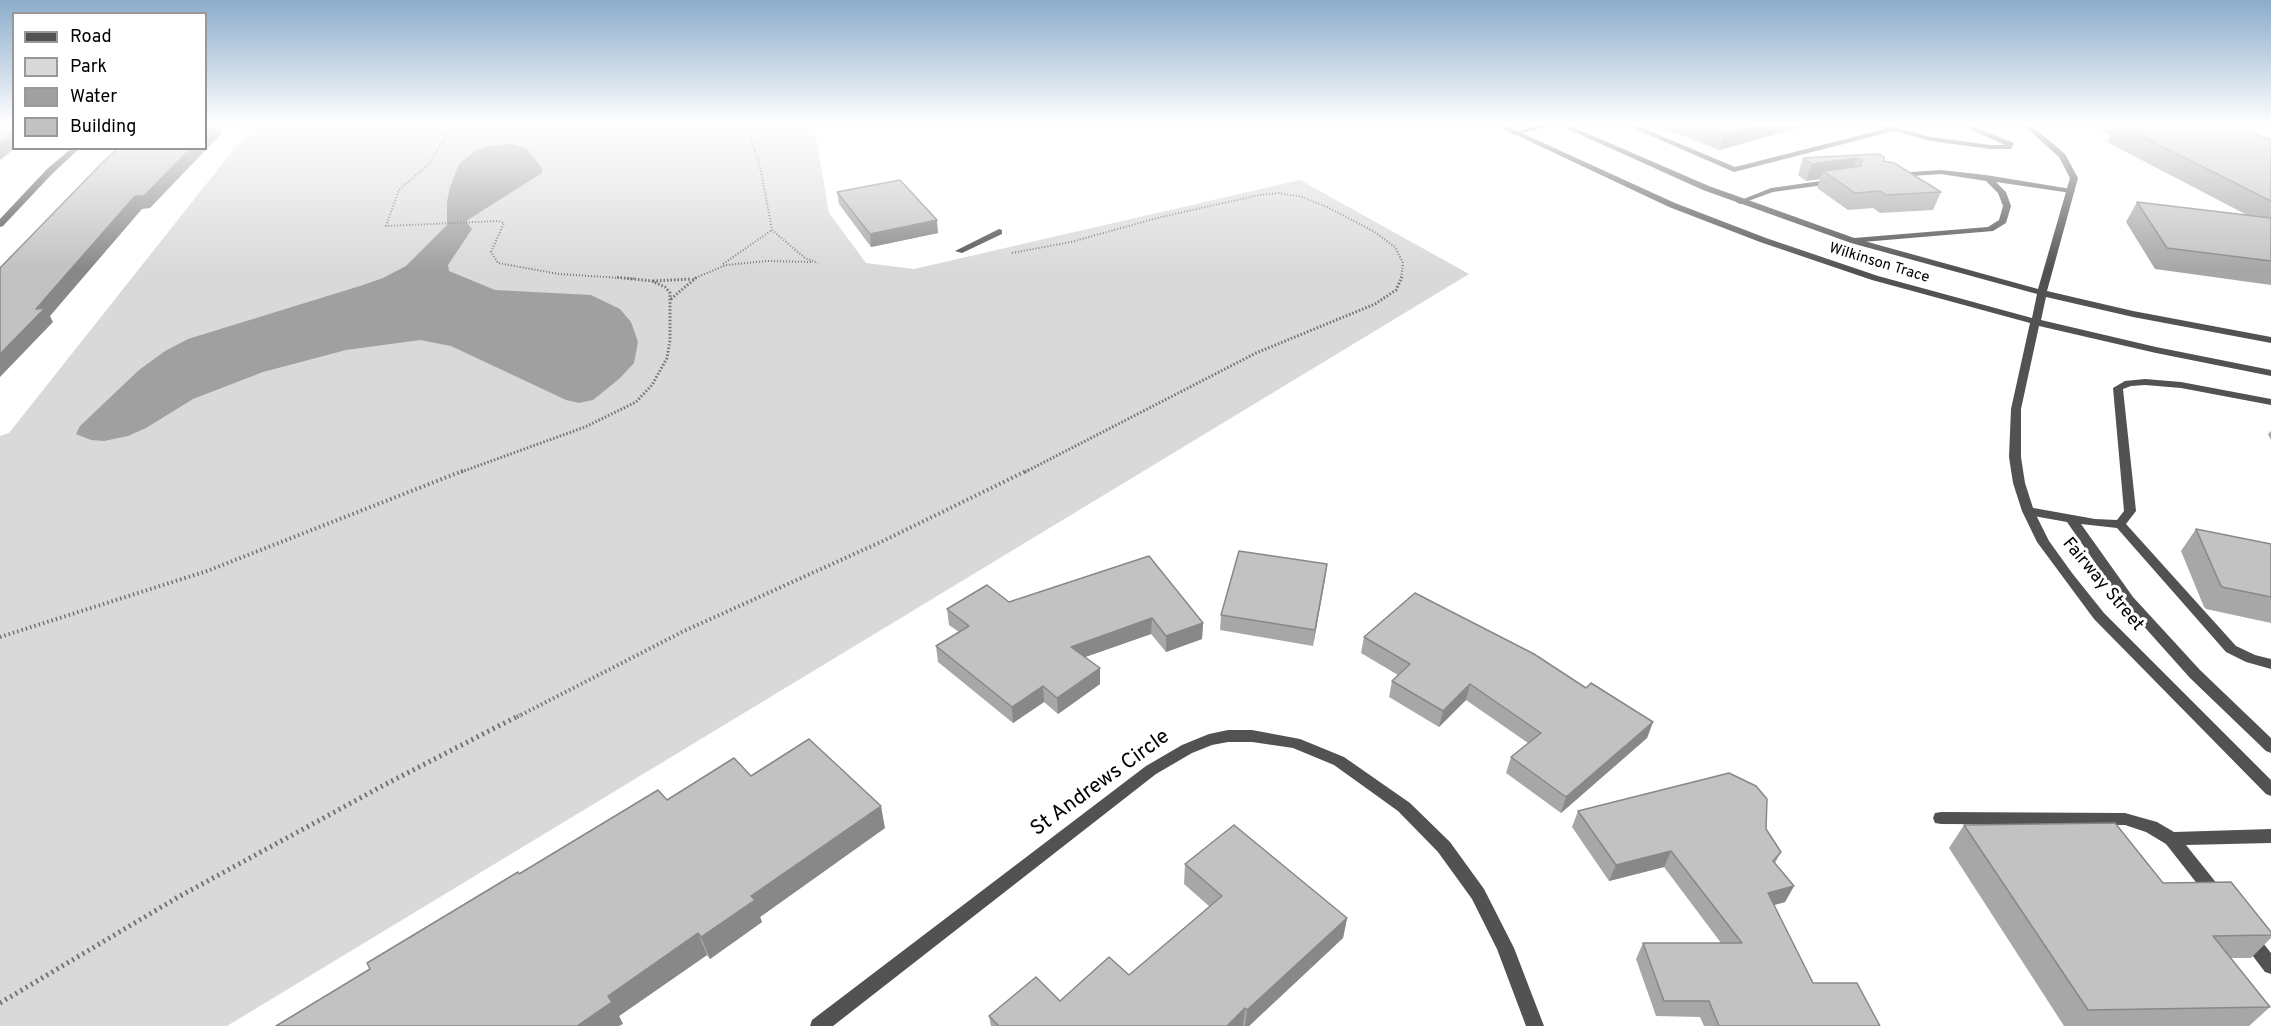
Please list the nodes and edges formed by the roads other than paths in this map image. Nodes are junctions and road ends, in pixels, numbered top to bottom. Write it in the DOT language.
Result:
graph roads {
  1 [pos="48,173"];
  2 [pos="1601,173"];
  3 [pos="1674,173"];
  4 [pos="1928,173"];
  5 [pos="1949,173"];
  6 [pos="2071,173"];
  7 [pos="1882,176"];
  8 [pos="1986,177"];
  9 [pos="1839,180"];
  10 [pos="2071,191"];
  11 [pos="1740,201"];
  12 [pos="11,212"];
  13 [pos="0,213"];
  14 [pos="0,224"];
  15 [pos="999,232"];
  16 [pos="1854,241"];
  17 [pos="962,249"];
  18 [pos="2042,293"];
  19 [pos="2036,322"];
  20 [pos="2271,340"];
  21 [pos="2271,373"];
  22 [pos="2271,402"];
  23 [pos="2028,511"];
  24 [pos="2071,519"];
  25 [pos="2120,524"];
  26 [pos="2271,664"];
  27 [pos="2271,747"];
  28 [pos="2271,790"];
  29 [pos="1941,818"];
  30 [pos="2271,836"];
  31 [pos="2172,839"];
  32 [pos="2271,966"];
  33 [pos="819,1026"];
  34 [pos="1535,1026"];
  1 -- 12 [label="street"];
  2 -- 19 [label="street, Wilkinson Trace"];
  3 -- 11 [label="street, Wilkinson Trace"];
  4 -- 7 [label="street"];
  5 -- 8 [label="street"];
  6 -- 10 [label="street, Fairway Street"];
  8 -- 10 [label="street"];
  8 -- 16 [label="street"];
  9 -- 11 [label="street"];
  10 -- 18 [label="street, Fairway Street"];
  11 -- 16 [label="street, Wilkinson Trace"];
  12 -- 13 [label="street"];
  12 -- 14 [label="street"];
  15 -- 17 [label="street"];
  16 -- 18 [label="street, Wilkinson Trace"];
  18 -- 19 [label="street, Fairway Street"];
  18 -- 20 [label="street, Wilkinson Trace"];
  19 -- 21 [label="street, Wilkinson Trace"];
  19 -- 23 [label="street, Fairway Street"];
  22 -- 25 [label="street"];
  23 -- 24 [label="street"];
  23 -- 28 [label="street, Fairway Street"];
  24 -- 25 [label="street"];
  24 -- 27 [label="street"];
  25 -- 26 [label="street"];
  29 -- 31 [label="street"];
  30 -- 31 [label="street"];
  31 -- 32 [label="street"];
  33 -- 34 [label="street, St Andrews Circle"];
}
